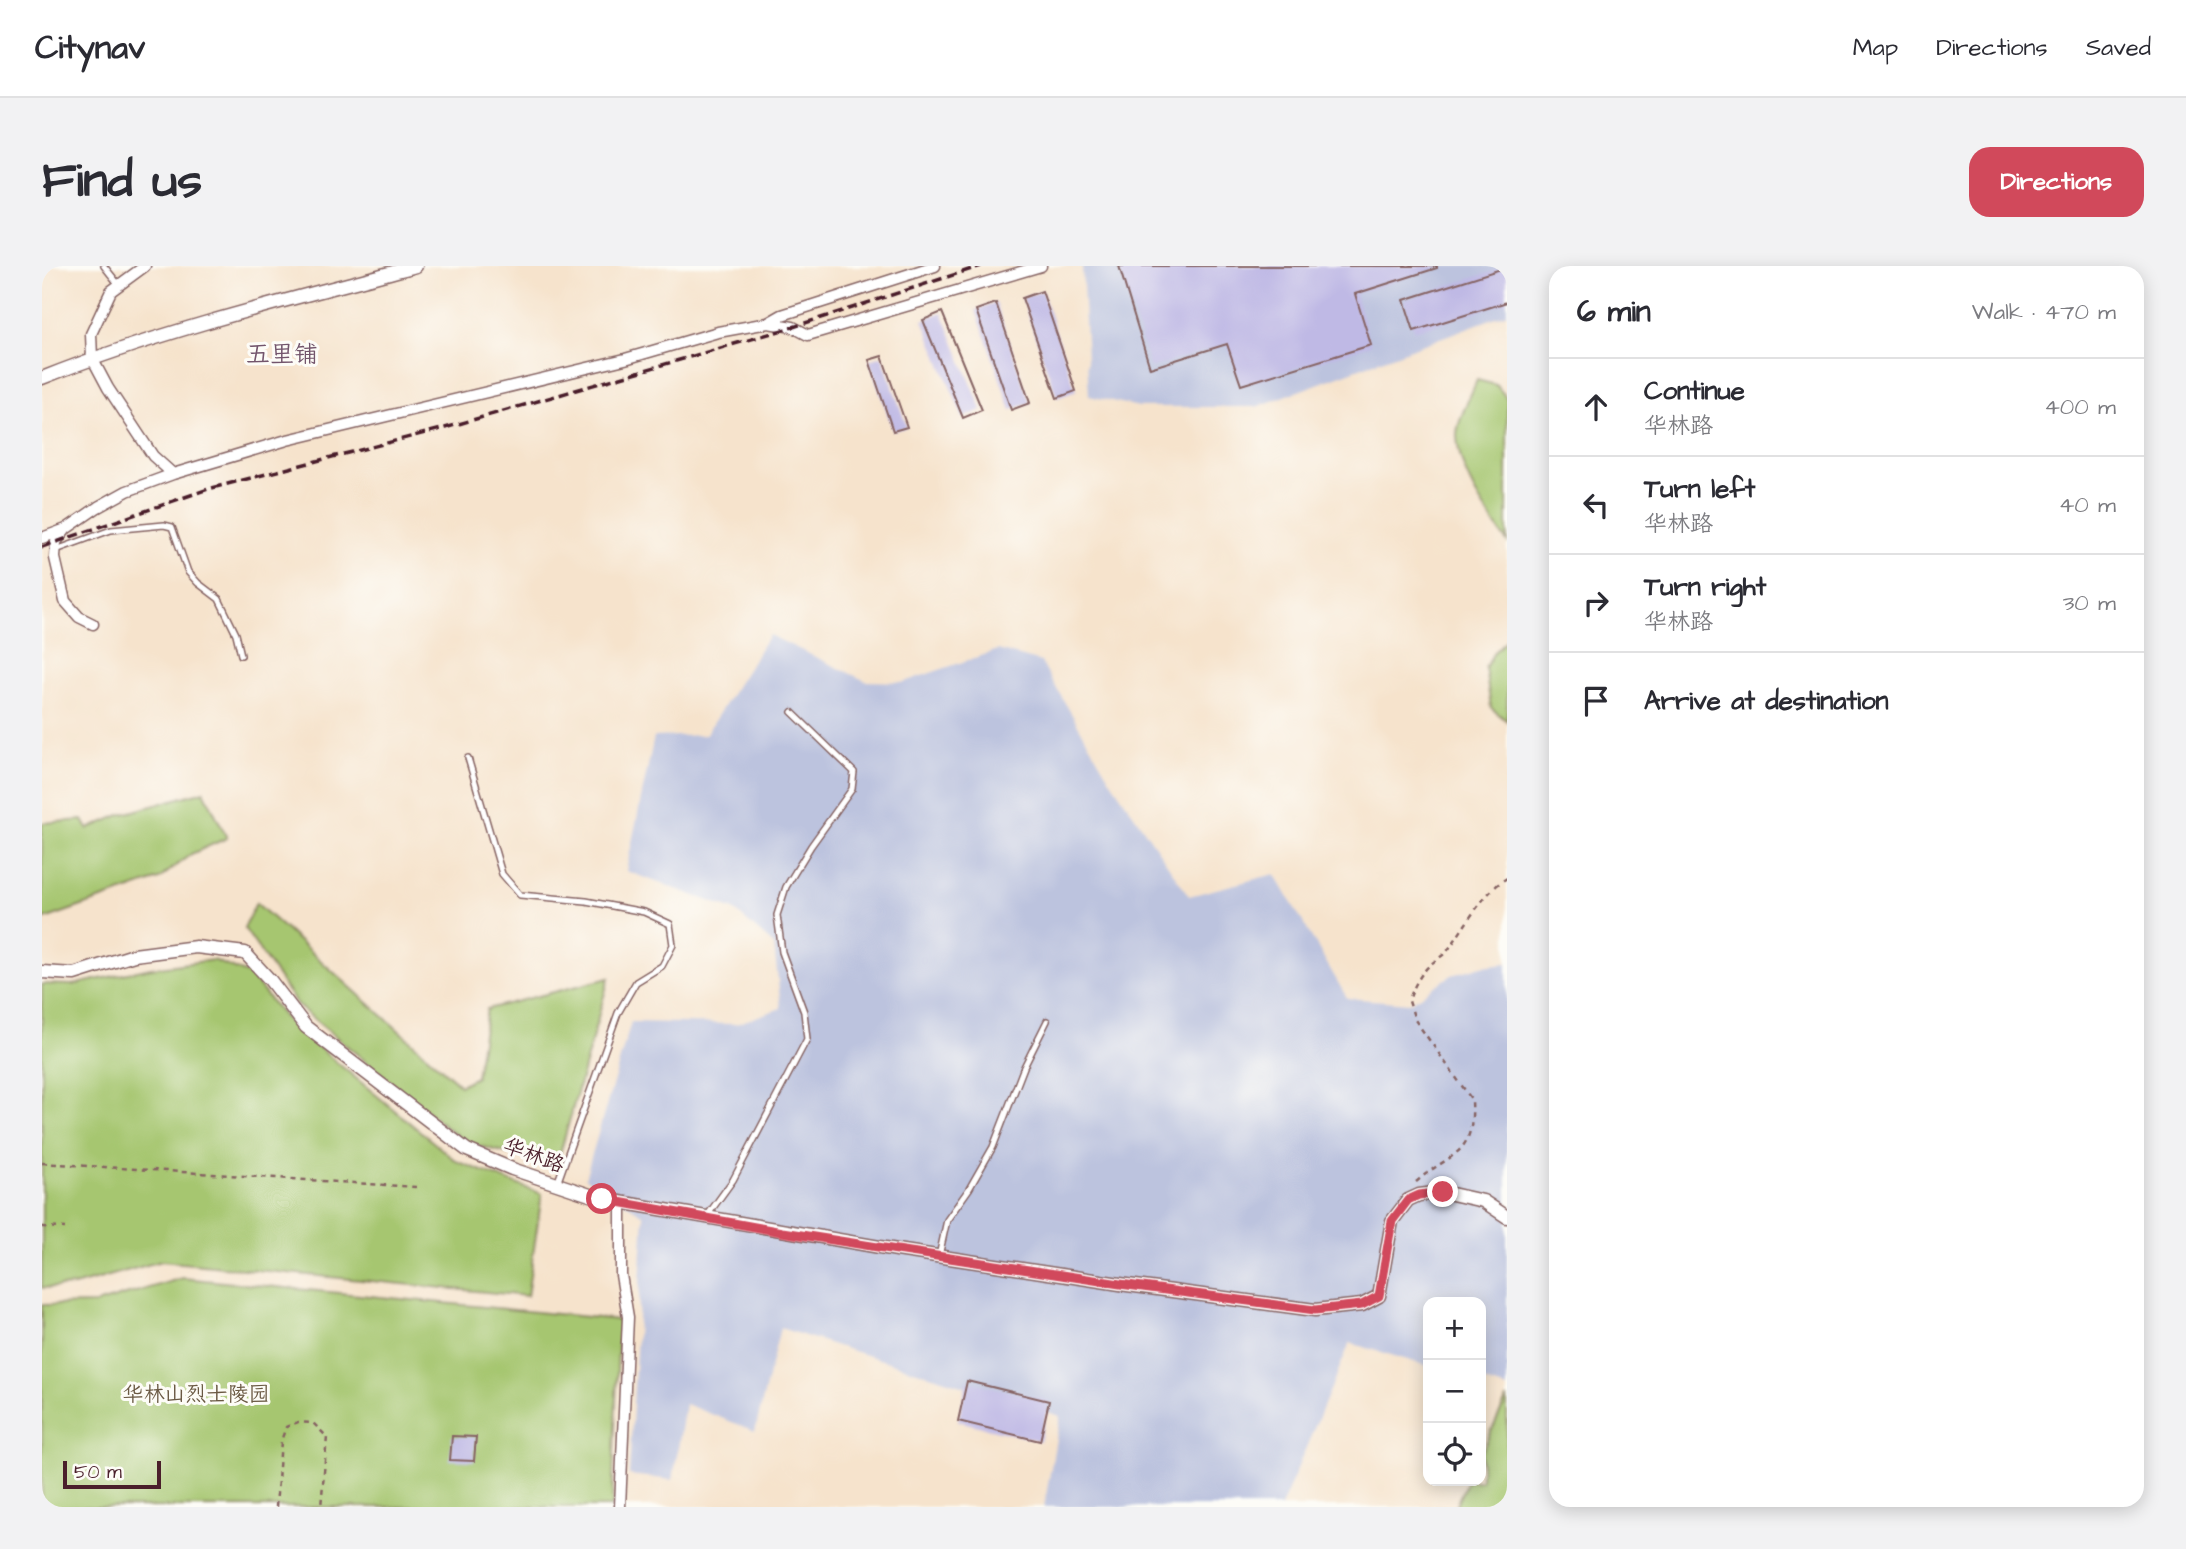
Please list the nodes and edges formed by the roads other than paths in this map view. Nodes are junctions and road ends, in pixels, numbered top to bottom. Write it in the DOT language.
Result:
graph roads {
  1 [pos="104,266"];
  2 [pos="145,266"];
  3 [pos="416,266"];
  4 [pos="935,266"];
  5 [pos="1041,266"];
  6 [pos="119,285"];
  7 [pos="768,323"];
  8 [pos="92,358"];
  9 [pos="42,378"];
  10 [pos="173,474"];
  11 [pos="66,529"];
  12 [pos="42,538"];
  13 [pos="56,550"];
  14 [pos="93,624"];
  15 [pos="242,655"];
  16 [pos="792,712"];
  17 [pos="468,758"];
  18 [pos="42,972"];
  19 [pos="1047,1021"];
  20 [pos="556,1184"];
  21 [pos="621,1203"];
  22 [pos="1507,1217"];
  23 [pos="705,1218"];
  24 [pos="939,1256"];
  25 [pos="620,1507"];
  1 -- 6 [label="lane"];
  2 -- 6 [label="street"];
  3 -- 8 [label="street"];
  4 -- 7 [label="street"];
  5 -- 7 [label="street"];
  6 -- 8 [label="street"];
  7 -- 10 [label="street"];
  8 -- 9 [label="street"];
  8 -- 10 [label="street"];
  10 -- 11 [label="street"];
  11 -- 12 [label="street"];
  11 -- 13 [label="street"];
  13 -- 14 [label="street"];
  13 -- 15 [label="lane"];
  16 -- 23 [label="lane"];
  17 -- 20 [label="lane"];
  18 -- 20 [label="street, 华林路"];
  19 -- 24 [label="lane"];
  20 -- 21 [label="street, 华林路"];
  21 -- 23 [label="street, 华林路"];
  21 -- 25 [label="street"];
  22 -- 24 [label="street, 华林路"];
  23 -- 24 [label="street, 华林路"];
}
